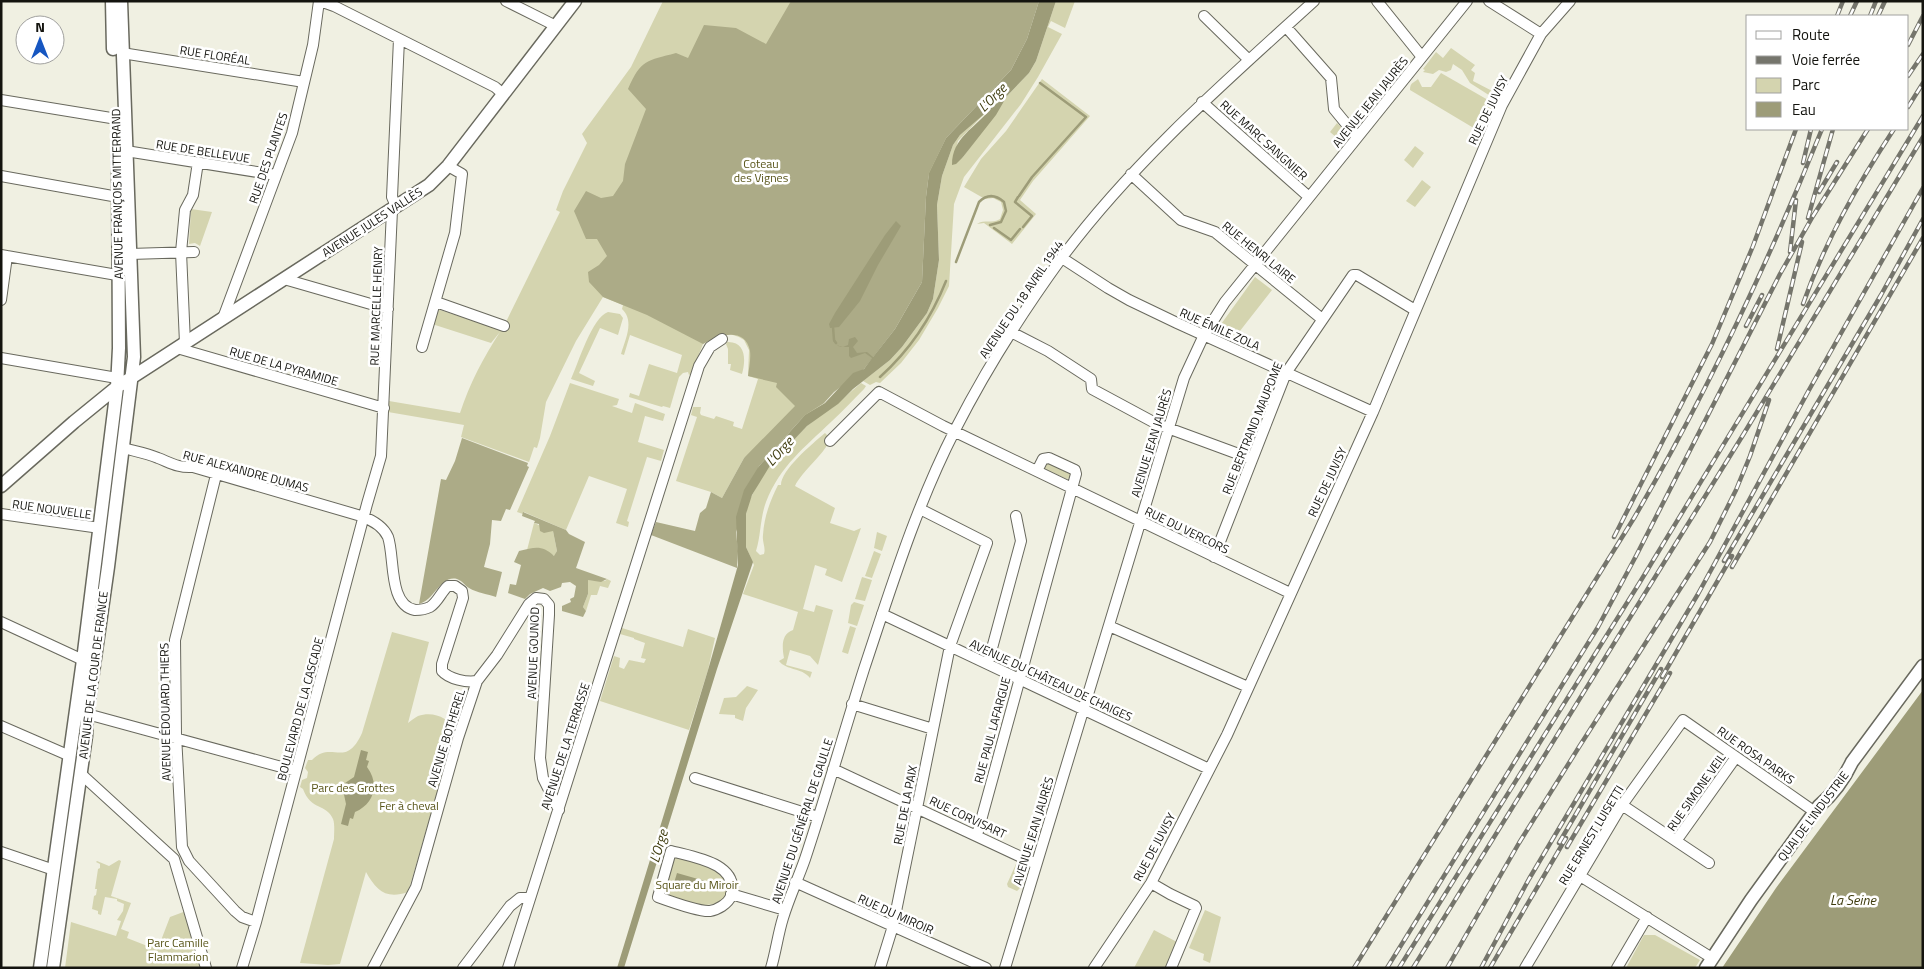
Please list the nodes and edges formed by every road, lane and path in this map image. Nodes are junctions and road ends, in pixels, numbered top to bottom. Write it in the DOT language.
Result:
graph roads {
  1 [pos="112,1"];
  2 [pos="120,1"];
  3 [pos="320,1"];
  4 [pos="506,1"];
  5 [pos="575,1"];
  6 [pos="1314,1"];
  7 [pos="1377,1"];
  8 [pos="1467,1"];
  9 [pos="1489,1"];
  10 [pos="1570,1"];
  11 [pos="1204,16"];
  12 [pos="556,26"];
  13 [pos="1286,27"];
  14 [pos="1541,34"];
  15 [pos="399,39"];
  16 [pos="122,52"];
  17 [pos="1422,57"];
  18 [pos="1249,60"];
  19 [pos="304,82"];
  20 [pos="504,94"];
  21 [pos="1,100"];
  22 [pos="1202,102"];
  23 [pos="117,119"];
  24 [pos="1357,137"];
  25 [pos="126,150"];
  26 [pos="198,162"];
  27 [pos="448,166"];
  28 [pos="1131,174"];
  29 [pos="276,175"];
  30 [pos="1,176"];
  31 [pos="118,197"];
  32 [pos="1309,197"];
  33 [pos="392,210"];
  34 [pos="118,241"];
  35 [pos="181,252"];
  36 [pos="194,252"];
  37 [pos="130,254"];
  38 [pos="4,255"];
  39 [pos="1062,258"];
  40 [pos="1254,263"];
  41 [pos="117,275"];
  42 [pos="284,279"];
  43 [pos="1,300"];
  44 [pos="436,302"];
  45 [pos="388,309"];
  46 [pos="1415,310"];
  47 [pos="223,318"];
  48 [pos="1322,319"];
  49 [pos="504,326"];
  50 [pos="1011,332"];
  51 [pos="1204,335"];
  52 [pos="722,339"];
  53 [pos="181,345"];
  54 [pos="422,347"];
  55 [pos="1,358"];
  56 [pos="1286,373"];
  57 [pos="124,383"];
  58 [pos="384,408"];
  59 [pos="1373,412"];
  60 [pos="1168,428"];
  61 [pos="954,430"];
  62 [pos="830,441"];
  63 [pos="122,448"];
  64 [pos="381,456"];
  65 [pos="1252,459"];
  66 [pos="1037,471"];
  67 [pos="216,474"];
  68 [pos="1,486"];
  69 [pos="1072,488"];
  70 [pos="920,509"];
  71 [pos="1,514"];
  72 [pos="1016,516"];
  73 [pos="364,517"];
  74 [pos="1140,521"];
  75 [pos="100,528"];
  76 [pos="1214,557"];
  77 [pos="1290,594"];
  78 [pos="882,614"];
  79 [pos="1,622"];
  80 [pos="1109,626"];
  81 [pos="950,646"];
  82 [pos="83,660"];
  83 [pos="988,663"];
  84 [pos="1923,666"];
  85 [pos="1020,679"];
  86 [pos="477,681"];
  87 [pos="859,683"];
  88 [pos="1248,687"];
  89 [pos="852,704"];
  90 [pos="1083,709"];
  91 [pos="87,714"];
  92 [pos="1683,720"];
  93 [pos="1,726"];
  94 [pos="933,729"];
  95 [pos="177,739"];
  96 [pos="70,756"];
  97 [pos="1736,757"];
  98 [pos="833,768"];
  99 [pos="1209,768"];
  100 [pos="296,771"];
  101 [pos="81,774"];
  102 [pos="695,778"];
  103 [pos="1622,805"];
  104 [pos="918,807"];
  105 [pos="559,810"];
  106 [pos="1815,812"];
  107 [pos="818,817"];
  108 [pos="977,835"];
  109 [pos="1676,842"];
  110 [pos="1,852"];
  111 [pos="185,854"];
  112 [pos="174,859"];
  113 [pos="1709,863"];
  114 [pos="1036,864"];
  115 [pos="54,870"];
  116 [pos="1580,876"];
  117 [pos="795,882"];
  118 [pos="1151,883"];
  119 [pos="731,894"];
  120 [pos="530,898"];
  121 [pos="785,910"];
  122 [pos="1648,917"];
  123 [pos="256,922"];
  124 [pos="894,926"];
  125 [pos="1709,963"];
  126 [pos="40,968"];
  127 [pos="53,968"];
  128 [pos="206,968"];
  129 [pos="242,968"];
  130 [pos="373,968"];
  131 [pos="463,968"];
  132 [pos="508,968"];
  133 [pos="771,968"];
  134 [pos="880,968"];
  135 [pos="986,968"];
  136 [pos="1005,968"];
  137 [pos="1094,968"];
  138 [pos="1171,968"];
  139 [pos="1525,968"];
  140 [pos="1617,968"];
  1 -- 23 [label="main road, AVENUE FRANÇOIS MITTERRAND"];
  2 -- 16 [label="main road, AVENUE FRANÇOIS MITTERRAND"];
  3 -- 15 [label="street"];
  3 -- 19 [label="street, RUE DES PLANTES"];
  4 -- 12 [label="street"];
  5 -- 12 [label="main road, AVENUE JULES VALLÈS"];
  6 -- 13 [label="street, AVENUE DU 18 AVRIL 1944"];
  7 -- 17 [label="street"];
  8 -- 17 [label="street, AVENUE JEAN JAURÈS"];
  9 -- 14 [label="street"];
  10 -- 14 [label="street, RUE DE JUVISY"];
  11 -- 18 [label="street"];
  12 -- 20 [label="main road, AVENUE JULES VALLÈS"];
  13 -- 18 [label="street, AVENUE DU 18 AVRIL 1944"];
  13 -- 24 [label="street"];
  14 -- 46 [label="street, RUE DE JUVISY"];
  15 -- 20 [label="street"];
  15 -- 33 [label="street, RUE MARCELLE HENRY"];
  16 -- 19 [label="street, RUE FLORÉAL"];
  16 -- 25 [label="main road, AVENUE FRANÇOIS MITTERRAND"];
  17 -- 24 [label="street, AVENUE JEAN JAURÈS"];
  18 -- 22 [label="street, AVENUE DU 18 AVRIL 1944"];
  19 -- 29 [label="street, RUE DES PLANTES"];
  20 -- 27 [label="main road, AVENUE JULES VALLÈS"];
  21 -- 23 [label="street"];
  22 -- 28 [label="street, AVENUE DU 18 AVRIL 1944"];
  22 -- 32 [label="street, RUE MARC SANGNIER"];
  23 -- 31 [label="main road, AVENUE FRANÇOIS MITTERRAND"];
  24 -- 32 [label="street, AVENUE JEAN JAURÈS"];
  25 -- 26 [label="street, RUE DE BELLEVUE"];
  25 -- 37 [label="main road, AVENUE FRANÇOIS MITTERRAND"];
  26 -- 29 [label="street, RUE DE BELLEVUE"];
  26 -- 35 [label="street"];
  27 -- 33 [label="main road, AVENUE JULES VALLÈS"];
  27 -- 44 [label="street"];
  28 -- 39 [label="street, AVENUE DU 18 AVRIL 1944"];
  28 -- 40 [label="street, RUE HENRI LAIRE"];
  29 -- 47 [label="street, RUE DES PLANTES"];
  30 -- 31 [label="street"];
  31 -- 34 [label="main road, AVENUE FRANÇOIS MITTERRAND"];
  32 -- 40 [label="street, AVENUE JEAN JAURÈS"];
  33 -- 42 [label="main road, AVENUE JULES VALLÈS"];
  33 -- 45 [label="street, RUE MARCELLE HENRY"];
  34 -- 41 [label="main road, AVENUE FRANÇOIS MITTERRAND"];
  34 -- 57 [label="main road"];
  35 -- 36 [label="street"];
  35 -- 37 [label="street"];
  35 -- 53 [label="street"];
  37 -- 57 [label="main road, AVENUE FRANÇOIS MITTERRAND"];
  38 -- 41 [label="street"];
  38 -- 43 [label="street"];
  39 -- 50 [label="street, AVENUE DU 18 AVRIL 1944"];
  39 -- 51 [label="street, RUE ÉMILE ZOLA"];
  40 -- 48 [label="street, RUE HENRI LAIRE"];
  40 -- 51 [label="street, AVENUE JEAN JAURÈS"];
  41 -- 57 [label="main road, AVENUE FRANÇOIS MITTERRAND"];
  42 -- 45 [label="street"];
  42 -- 47 [label="main road, AVENUE JULES VALLÈS"];
  44 -- 49 [label="street"];
  44 -- 54 [label="street"];
  45 -- 58 [label="street, RUE MARCELLE HENRY"];
  46 -- 48 [label="street, RUE BERTRAND MAUPOME"];
  46 -- 59 [label="street, RUE DE JUVISY"];
  47 -- 53 [label="main road, AVENUE JULES VALLÈS"];
  48 -- 56 [label="street, RUE BERTRAND MAUPOME"];
  50 -- 60 [label="street"];
  50 -- 61 [label="street, AVENUE DU 18 AVRIL 1944"];
  51 -- 56 [label="street, RUE ÉMILE ZOLA"];
  51 -- 60 [label="street, AVENUE JEAN JAURÈS"];
  52 -- 105 [label="street, AVENUE DE LA TERRASSE"];
  53 -- 57 [label="main road, AVENUE JULES VALLÈS"];
  53 -- 58 [label="street, RUE DE LA PYRAMIDE"];
  55 -- 57 [label="street"];
  56 -- 59 [label="street, RUE ÉMILE ZOLA"];
  56 -- 65 [label="street, RUE BERTRAND MAUPOME"];
  57 -- 63 [label="main road, AVENUE DE LA COUR DE FRANCE"];
  57 -- 68 [label="main road, AVENUE JULES VALLÈS"];
  57 -- 75 [label="main road, AVENUE DE LA COUR DE FRANCE"];
  58 -- 64 [label="street, RUE MARCELLE HENRY"];
  59 -- 77 [label="street, RUE DE JUVISY"];
  60 -- 65 [label="street"];
  60 -- 74 [label="street, AVENUE JEAN JAURÈS"];
  61 -- 62 [label="street, RUE DU VERCORS"];
  61 -- 66 [label="street, RUE DU VERCORS"];
  61 -- 70 [label="street, AVENUE DU 18 AVRIL 1944"];
  63 -- 67 [label="street, RUE ALEXANDRE DUMAS"];
  63 -- 91 [label="main road, AVENUE DE LA COUR DE FRANCE"];
  64 -- 73 [label="street, BOULEVARD DE LA CASCADE"];
  65 -- 76 [label="street, RUE BERTRAND MAUPOME"];
  66 -- 69 [label="street, RUE DU VERCORS"];
  66 -- 69 [label="street"];
  67 -- 73 [label="street, RUE ALEXANDRE DUMAS"];
  67 -- 95 [label="street, AVENUE ÉDOUARD THIERS"];
  69 -- 74 [label="street, RUE DU VERCORS"];
  69 -- 85 [label="street, RUE PAUL LAFARGUE"];
  70 -- 78 [label="street, AVENUE DU 18 AVRIL 1944"];
  70 -- 81 [label="street, RUE DE LA PAIX"];
  71 -- 75 [label="street, RUE NOUVELLE"];
  72 -- 83 [label="street"];
  73 -- 86 [label="street"];
  73 -- 100 [label="street, BOULEVARD DE LA CASCADE"];
  74 -- 76 [label="street, RUE DU VERCORS"];
  74 -- 80 [label="street, AVENUE JEAN JAURÈS"];
  75 -- 82 [label="main road, AVENUE DE LA COUR DE FRANCE"];
  76 -- 77 [label="street, RUE DU VERCORS"];
  77 -- 88 [label="street, RUE DE JUVISY"];
  78 -- 81 [label="street, AVENUE DU CHÂTEAU DE CHAIGES"];
  78 -- 87 [label="street, AVENUE DU 18 AVRIL 1944"];
  79 -- 82 [label="street"];
  80 -- 88 [label="street"];
  80 -- 90 [label="street, AVENUE JEAN JAURÈS"];
  81 -- 83 [label="street, AVENUE DU CHÂTEAU DE CHAIGES"];
  81 -- 94 [label="street, RUE DE LA PAIX"];
  82 -- 96 [label="main road, AVENUE DE LA COUR DE FRANCE"];
  83 -- 85 [label="street, AVENUE DU CHÂTEAU DE CHAIGES"];
  84 -- 106 [label="main road, QUAI DE L'INDUSTRIE"];
  85 -- 90 [label="street, AVENUE DU CHÂTEAU DE CHAIGES"];
  85 -- 108 [label="street, RUE PAUL LAFARGUE"];
  86 -- 105 [label="street, AVENUE GOUNOD"];
  86 -- 130 [label="street, AVENUE BOTHEREL"];
  87 -- 89 [label="street, AVENUE DU GÉNÉRAL DE GAULLE"];
  88 -- 99 [label="street, RUE DE JUVISY"];
  89 -- 94 [label="street"];
  89 -- 98 [label="street, AVENUE DU GÉNÉRAL DE GAULLE"];
  90 -- 99 [label="street, AVENUE DU CHÂTEAU DE CHAIGES"];
  90 -- 114 [label="street, AVENUE JEAN JAURÈS"];
  91 -- 95 [label="street"];
  91 -- 101 [label="main road, AVENUE DE LA COUR DE FRANCE"];
  92 -- 97 [label="street, RUE ROSA PARKS"];
  92 -- 103 [label="street, RUE ERNEST LUISETTI"];
  93 -- 96 [label="street"];
  94 -- 104 [label="street, RUE DE LA PAIX"];
  95 -- 100 [label="street"];
  95 -- 111 [label="street, AVENUE ÉDOUARD THIERS"];
  96 -- 115 [label="main road, AVENUE DE LA COUR DE FRANCE"];
  97 -- 106 [label="street, RUE ROSA PARKS"];
  97 -- 109 [label="street, RUE SIMONE VEIL"];
  98 -- 104 [label="street, RUE CORVISART"];
  98 -- 107 [label="street, AVENUE DU GÉNÉRAL DE GAULLE"];
  99 -- 118 [label="street, RUE DE JUVISY"];
  100 -- 123 [label="street, BOULEVARD DE LA CASCADE"];
  101 -- 112 [label="street"];
  101 -- 127 [label="main road, AVENUE DE LA COUR DE FRANCE"];
  102 -- 107 [label="street"];
  103 -- 109 [label="street, RUE SIMONE VEIL"];
  103 -- 116 [label="street, RUE ERNEST LUISETTI"];
  104 -- 108 [label="street, RUE CORVISART"];
  104 -- 124 [label="street, RUE DE LA PAIX"];
  105 -- 120 [label="street, AVENUE DE LA TERRASSE"];
  106 -- 125 [label="main road, QUAI DE L'INDUSTRIE"];
  107 -- 117 [label="street, AVENUE DU GÉNÉRAL DE GAULLE"];
  108 -- 114 [label="street, RUE CORVISART"];
  109 -- 113 [label="street, RUE SIMONE VEIL"];
  110 -- 115 [label="street"];
  111 -- 112 [label="street"];
  111 -- 123 [label="street"];
  112 -- 128 [label="street"];
  114 -- 136 [label="street, AVENUE JEAN JAURÈS"];
  115 -- 126 [label="main road, AVENUE DE LA COUR DE FRANCE"];
  116 -- 122 [label="street"];
  116 -- 139 [label="street, RUE ERNEST LUISETTI"];
  117 -- 121 [label="street, AVENUE DU GÉNÉRAL DE GAULLE"];
  117 -- 124 [label="street, RUE DU MIROIR"];
  118 -- 137 [label="street, RUE DE JUVISY"];
  118 -- 138 [label="street"];
  119 -- 119 [label="street"];
  119 -- 121 [label="street"];
  120 -- 131 [label="street"];
  120 -- 132 [label="street, AVENUE DE LA TERRASSE"];
  121 -- 133 [label="street, AVENUE DU GÉNÉRAL DE GAULLE"];
  122 -- 125 [label="street"];
  122 -- 140 [label="street"];
  123 -- 129 [label="street, BOULEVARD DE LA CASCADE"];
  124 -- 134 [label="street, RUE DE LA PAIX"];
  124 -- 135 [label="street, RUE DU MIROIR"];
}
